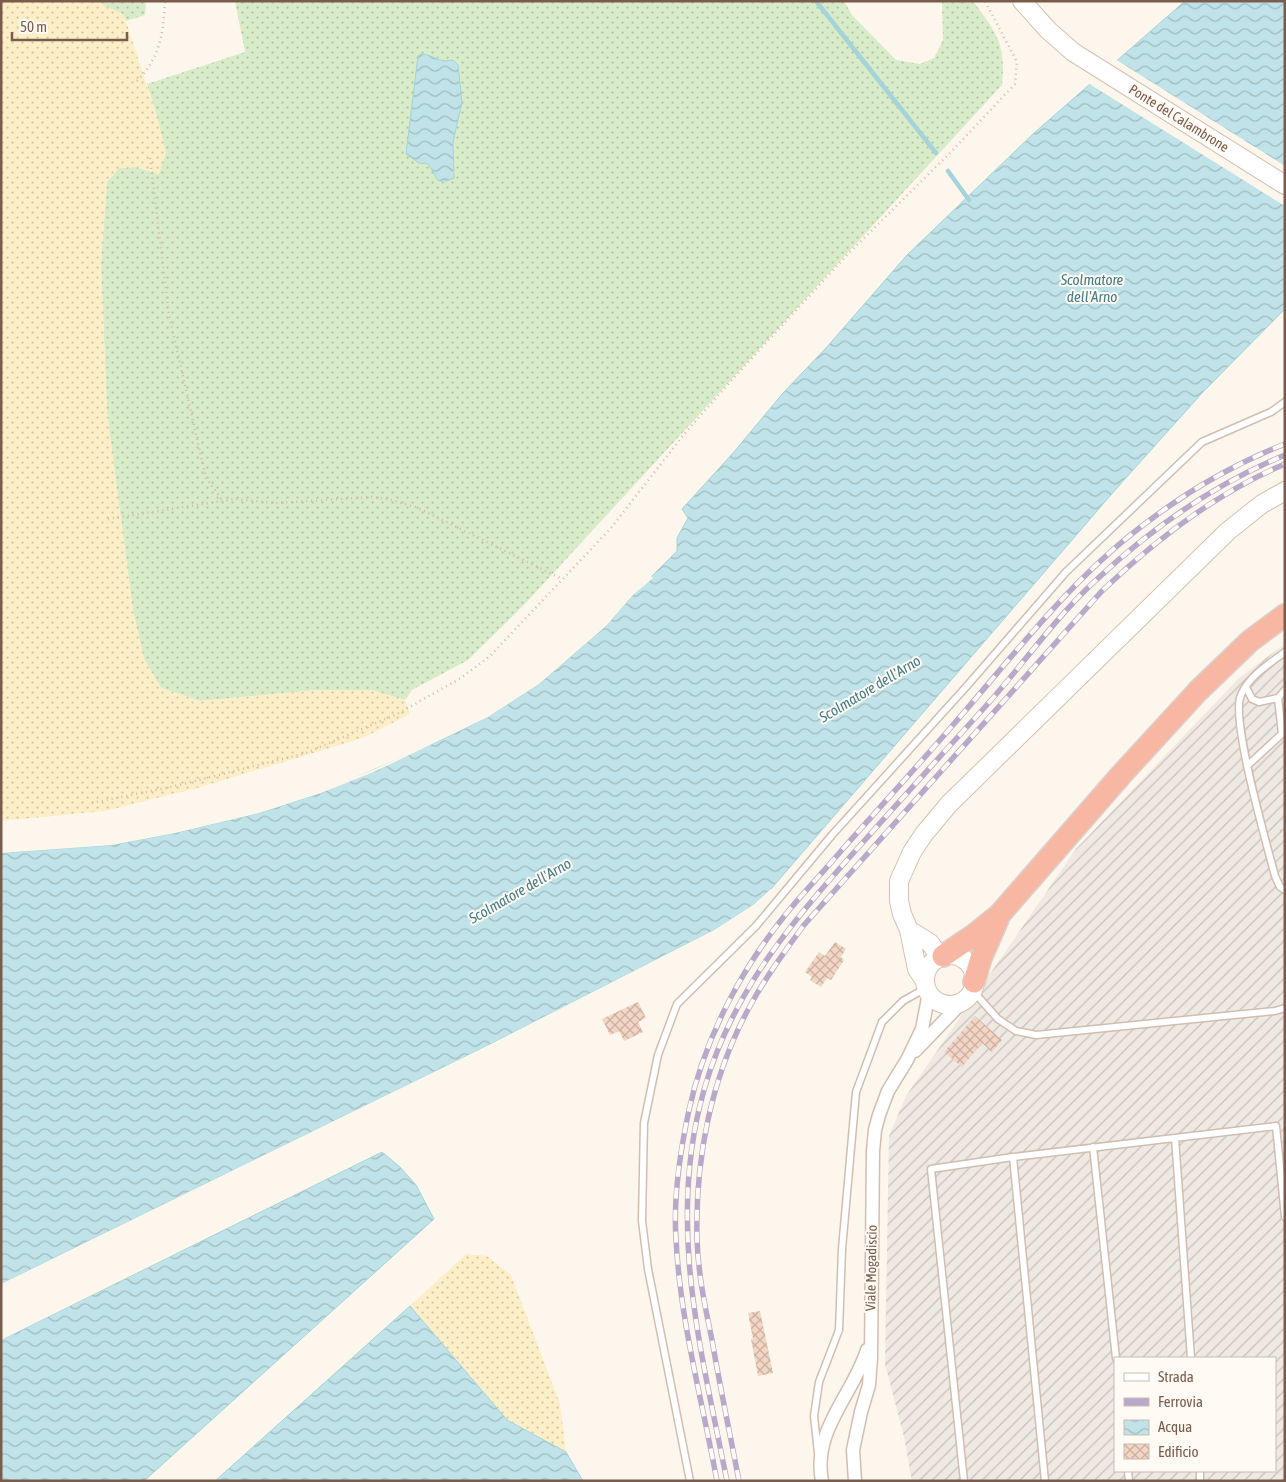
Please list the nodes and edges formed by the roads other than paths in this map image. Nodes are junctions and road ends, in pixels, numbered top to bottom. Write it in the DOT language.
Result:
graph roads {
  1 [pos="1022,1"];
  2 [pos="1285,185"];
  3 [pos="1285,402"];
  4 [pos="1285,491"];
  5 [pos="1285,615"];
  6 [pos="1285,652"];
  7 [pos="1246,687"];
  8 [pos="1285,690"];
  9 [pos="1278,698"];
  10 [pos="1283,732"];
  11 [pos="1247,766"];
  12 [pos="1285,890"];
  13 [pos="1000,914"];
  14 [pos="909,930"];
  15 [pos="942,956"];
  16 [pos="926,988"];
  17 [pos="972,989"];
  18 [pos="1285,1008"];
  19 [pos="907,1060"];
  20 [pos="1174,1138"];
  21 [pos="1093,1147"];
  22 [pos="1013,1157"];
  23 [pos="1285,1217"];
  24 [pos="870,1341"];
  25 [pos="1116,1357"];
  26 [pos="1191,1357"];
  27 [pos="821,1477"];
  28 [pos="690,1481"];
  29 [pos="855,1481"];
  30 [pos="964,1481"];
  31 [pos="1045,1481"];
  1 -- 2 [label="street, Ponte del Calambrone"];
  3 -- 28 [label="lane"];
  4 -- 14 [label="street"];
  5 -- 13 [label="highway"];
  6 -- 7 [label="lane"];
  7 -- 9 [label="lane"];
  7 -- 11 [label="lane"];
  8 -- 9 [label="lane"];
  9 -- 10 [label="lane"];
  10 -- 11 [label="lane"];
  11 -- 12 [label="lane"];
  13 -- 15 [label="highway"];
  13 -- 17 [label="highway"];
  14 -- 15 [label="street"];
  14 -- 16 [label="street"];
  15 -- 16 [label="street, Viale Mogadiscio"];
  15 -- 17 [label="street"];
  16 -- 17 [label="street"];
  16 -- 19 [label="street, Viale Mogadiscio"];
  16 -- 27 [label="lane"];
  17 -- 18 [label="lane"];
  17 -- 19 [label="street, Viale Mogadiscio"];
  19 -- 24 [label="street, Viale Mogadiscio"];
  20 -- 21 [label="lane"];
  20 -- 23 [label="lane"];
  20 -- 26 [label="lane"];
  21 -- 22 [label="lane"];
  21 -- 25 [label="lane"];
  22 -- 30 [label="lane"];
  22 -- 31 [label="lane"];
  24 -- 27 [label="street"];
  24 -- 29 [label="street, Viale Mogadiscio"];
}
